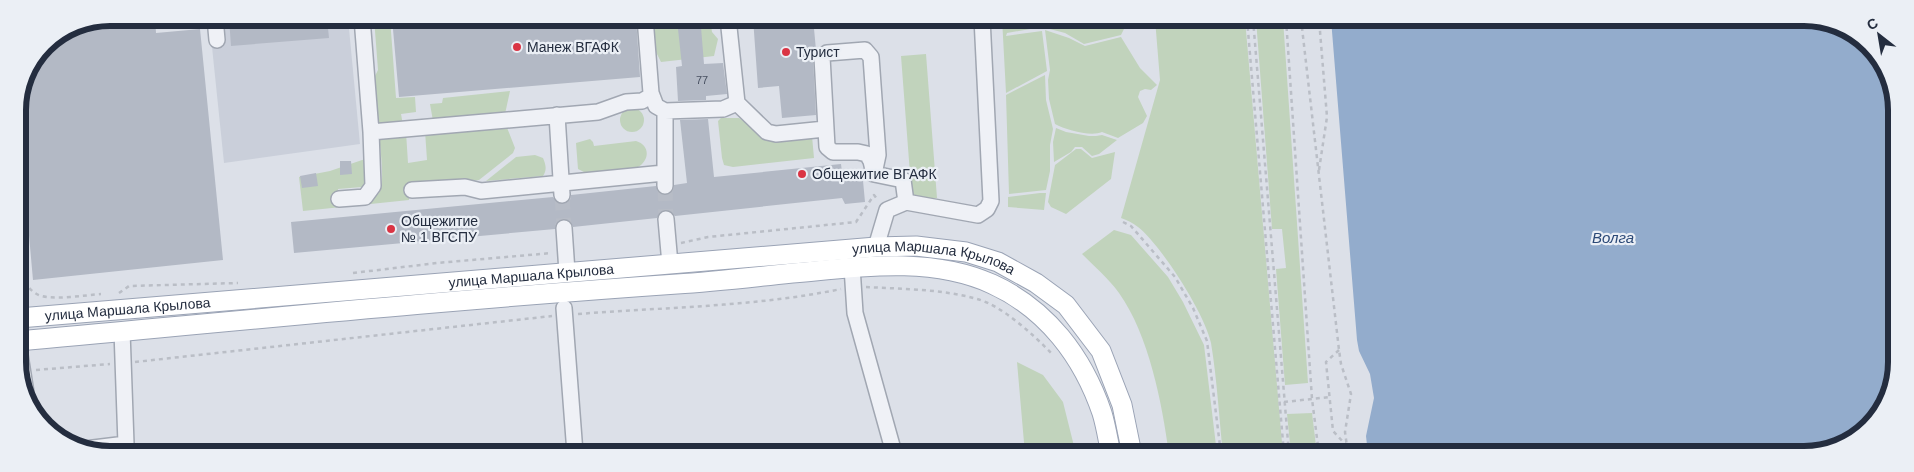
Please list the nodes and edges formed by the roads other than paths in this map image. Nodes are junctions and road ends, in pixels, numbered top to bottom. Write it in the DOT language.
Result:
graph roads {
  1 [pos="215,26"];
  2 [pos="363,26"];
  3 [pos="646,26"];
  4 [pos="729,26"];
  5 [pos="982,26"];
  6 [pos="217,40"];
  7 [pos="651,93"];
  8 [pos="737,103"];
  9 [pos="665,111"];
  10 [pos="557,115"];
  11 [pos="825,129"];
  12 [pos="371,132"];
  13 [pos="874,174"];
  14 [pos="412,190"];
  15 [pos="562,190"];
  16 [pos="339,199"];
  17 [pos="906,202"];
  18 [pos="666,219"];
  19 [pos="564,228"];
  20 [pos="876,247"];
  21 [pos="673,264"];
  22 [pos="567,272"];
  23 [pos="852,277"];
  24 [pos="680,284"];
  25 [pos="565,312"];
  26 [pos="26,317"];
  27 [pos="122,331"];
  28 [pos="26,339"];
  29 [pos="110,446"];
  30 [pos="575,446"];
  31 [pos="892,446"];
  32 [pos="1109,446"];
  33 [pos="1130,446"];
  1 -- 6 [label="street"];
  2 -- 12 [label="street"];
  3 -- 7 [label="street"];
  4 -- 8 [label="street"];
  5 -- 17 [label="street"];
  7 -- 9 [label="street"];
  7 -- 10 [label="street"];
  8 -- 9 [label="street"];
  8 -- 11 [label="street"];
  9 -- 15 [label="street"];
  10 -- 12 [label="street"];
  10 -- 15 [label="street"];
  11 -- 13 [label="street"];
  11 -- 13 [label="street"];
  12 -- 16 [label="street"];
  13 -- 17 [label="street"];
  14 -- 15 [label="street"];
  17 -- 20 [label="street"];
  18 -- 21 [label="street"];
  19 -- 22 [label="street"];
  20 -- 21 [label="main road, улица Маршала Крылова"];
  20 -- 33 [label="main road, улица Маршала Крылова"];
  21 -- 22 [label="main road, улица Маршала Крылова"];
  21 -- 24 [label="street"];
  22 -- 26 [label="main road, улица Маршала Крылова"];
  23 -- 24 [label="main road, улица Маршала Крылова"];
  23 -- 31 [label="street"];
  23 -- 32 [label="main road, улица Маршала Крылова"];
  24 -- 27 [label="main road, улица Маршала Крылова"];
  25 -- 30 [label="street"];
  27 -- 28 [label="main road, улица Маршала Крылова"];
  27 -- 29 [label="street"];
}
